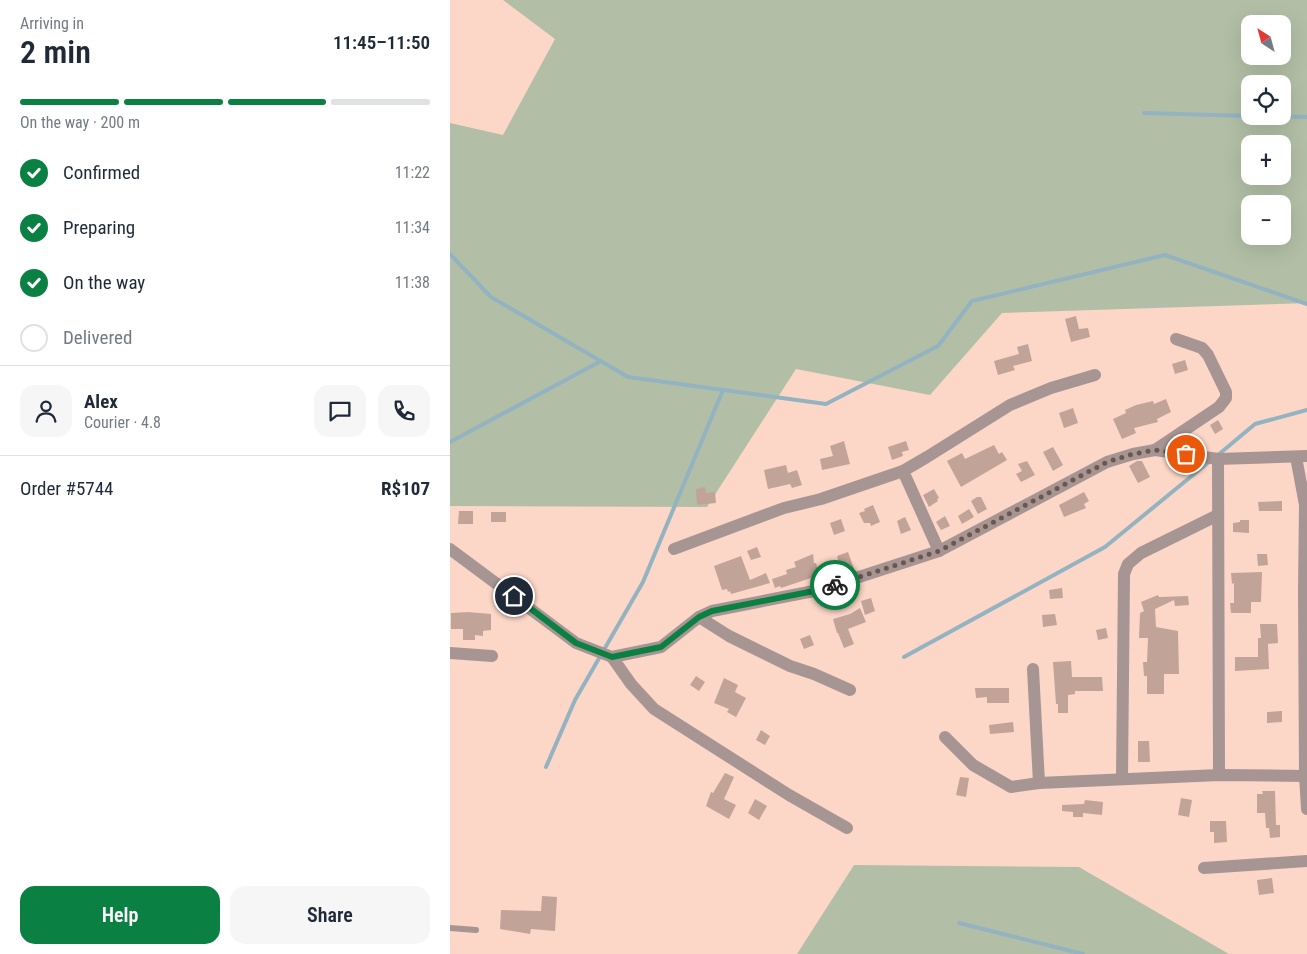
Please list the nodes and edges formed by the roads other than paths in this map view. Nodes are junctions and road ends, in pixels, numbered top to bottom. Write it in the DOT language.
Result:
graph roads {
  1 [pos="1176,339"];
  2 [pos="1095,375"];
  3 [pos="1155,450"];
  4 [pos="1302,456"];
  5 [pos="1218,459"];
  6 [pos="903,471"];
  7 [pos="1218,515"];
  8 [pos="450,549"];
  9 [pos="674,549"];
  10 [pos="939,551"];
  11 [pos="699,617"];
  12 [pos="450,652"];
  13 [pos="492,656"];
  14 [pos="612,657"];
  15 [pos="1033,669"];
  16 [pos="850,690"];
  17 [pos="945,737"];
  18 [pos="1219,775"];
  19 [pos="1306,776"];
  20 [pos="1122,779"];
  21 [pos="1039,783"];
  22 [pos="1307,809"];
  23 [pos="846,828"];
  24 [pos="1307,861"];
  25 [pos="1204,868"];
  26 [pos="450,928"];
  27 [pos="476,930"];
  1 -- 3 [label="street"];
  2 -- 6 [label="street"];
  3 -- 5 [label="street"];
  3 -- 10 [label="street"];
  4 -- 5 [label="street"];
  4 -- 19 [label="street"];
  5 -- 7 [label="street"];
  6 -- 9 [label="street"];
  6 -- 10 [label="street"];
  7 -- 18 [label="street"];
  7 -- 20 [label="street"];
  8 -- 14 [label="street"];
  10 -- 11 [label="street"];
  11 -- 14 [label="street"];
  11 -- 16 [label="street"];
  12 -- 13 [label="street"];
  14 -- 23 [label="street"];
  15 -- 21 [label="street"];
  17 -- 21 [label="street"];
  18 -- 19 [label="street"];
  18 -- 20 [label="street"];
  19 -- 22 [label="street"];
  20 -- 21 [label="street"];
  24 -- 25 [label="street"];
  26 -- 27 [label="lane"];
}
